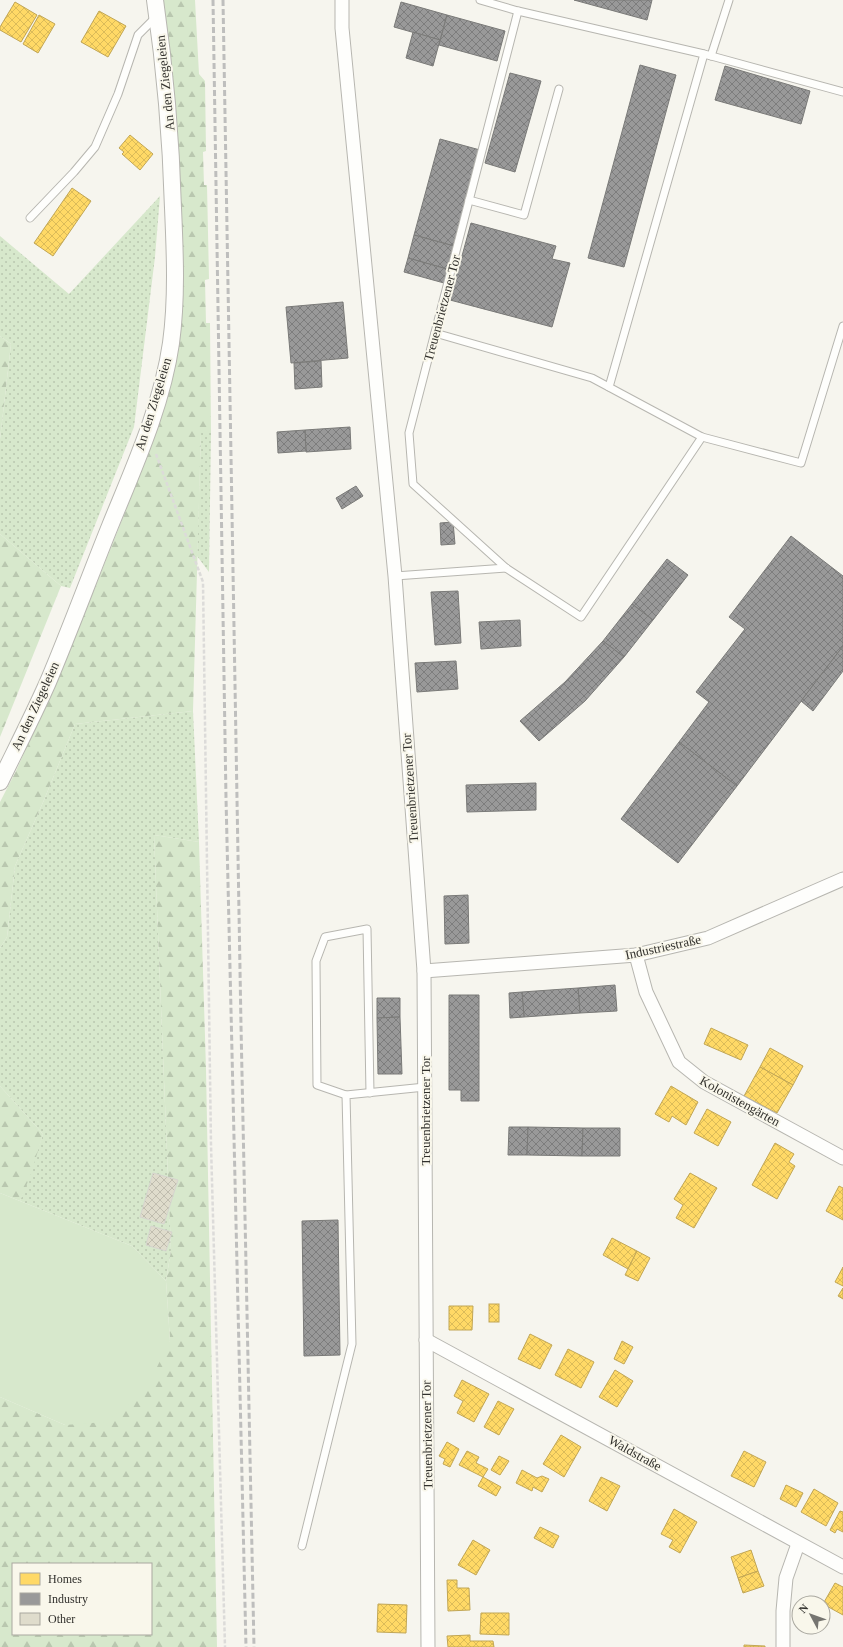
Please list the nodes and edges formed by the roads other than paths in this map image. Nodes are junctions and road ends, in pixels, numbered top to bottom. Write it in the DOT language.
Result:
graph roads {
  1 [pos="342,0"];
  2 [pos="480,0"];
  3 [pos="729,0"];
  4 [pos="156,8"];
  5 [pos="518,11"];
  6 [pos="707,55"];
  7 [pos="559,89"];
  8 [pos="843,92"];
  9 [pos="469,200"];
  10 [pos="30,218"];
  11 [pos="843,326"];
  12 [pos="435,333"];
  13 [pos="609,387"];
  14 [pos="702,437"];
  15 [pos="506,568"];
  16 [pos="395,576"];
  17 [pos="0,782"];
  18 [pos="843,879"];
  19 [pos="636,955"];
  20 [pos="424,971"];
  21 [pos="424,1087"];
  22 [pos="370,1093"];
  23 [pos="346,1095"];
  24 [pos="843,1158"];
  25 [pos="426,1340"];
  26 [pos="798,1544"];
  27 [pos="302,1546"];
  28 [pos="843,1567"];
  29 [pos="428,1647"];
  30 [pos="783,1647"];
  1 -- 16 [label="street, Treuenbrietzener Tor"];
  2 -- 5 [label="lane"];
  3 -- 6 [label="lane"];
  4 -- 10 [label="lane"];
  4 -- 17 [label="street, An den Ziegeleien"];
  5 -- 6 [label="lane"];
  5 -- 9 [label="lane, Treuenbrietzener Tor"];
  6 -- 8 [label="lane"];
  6 -- 13 [label="lane"];
  7 -- 9 [label="lane"];
  9 -- 12 [label="lane, Treuenbrietzener Tor"];
  11 -- 14 [label="lane"];
  12 -- 13 [label="lane"];
  12 -- 15 [label="lane, Treuenbrietzener Tor"];
  13 -- 14 [label="lane"];
  14 -- 15 [label="lane, Treuenbrietzener Tor"];
  15 -- 16 [label="lane"];
  16 -- 20 [label="street, Treuenbrietzener Tor"];
  18 -- 19 [label="street, Industriestraße"];
  19 -- 20 [label="street, Industriestraße"];
  19 -- 24 [label="street, Kolonistengärten"];
  20 -- 21 [label="street, Treuenbrietzener Tor"];
  21 -- 22 [label="lane"];
  21 -- 25 [label="street, Treuenbrietzener Tor"];
  22 -- 23 [label="lane"];
  22 -- 23 [label="lane"];
  23 -- 27 [label="lane"];
  25 -- 26 [label="street, Waldstraße"];
  25 -- 29 [label="street, Treuenbrietzener Tor"];
  26 -- 28 [label="street, Waldstraße"];
  26 -- 30 [label="street"];
}
